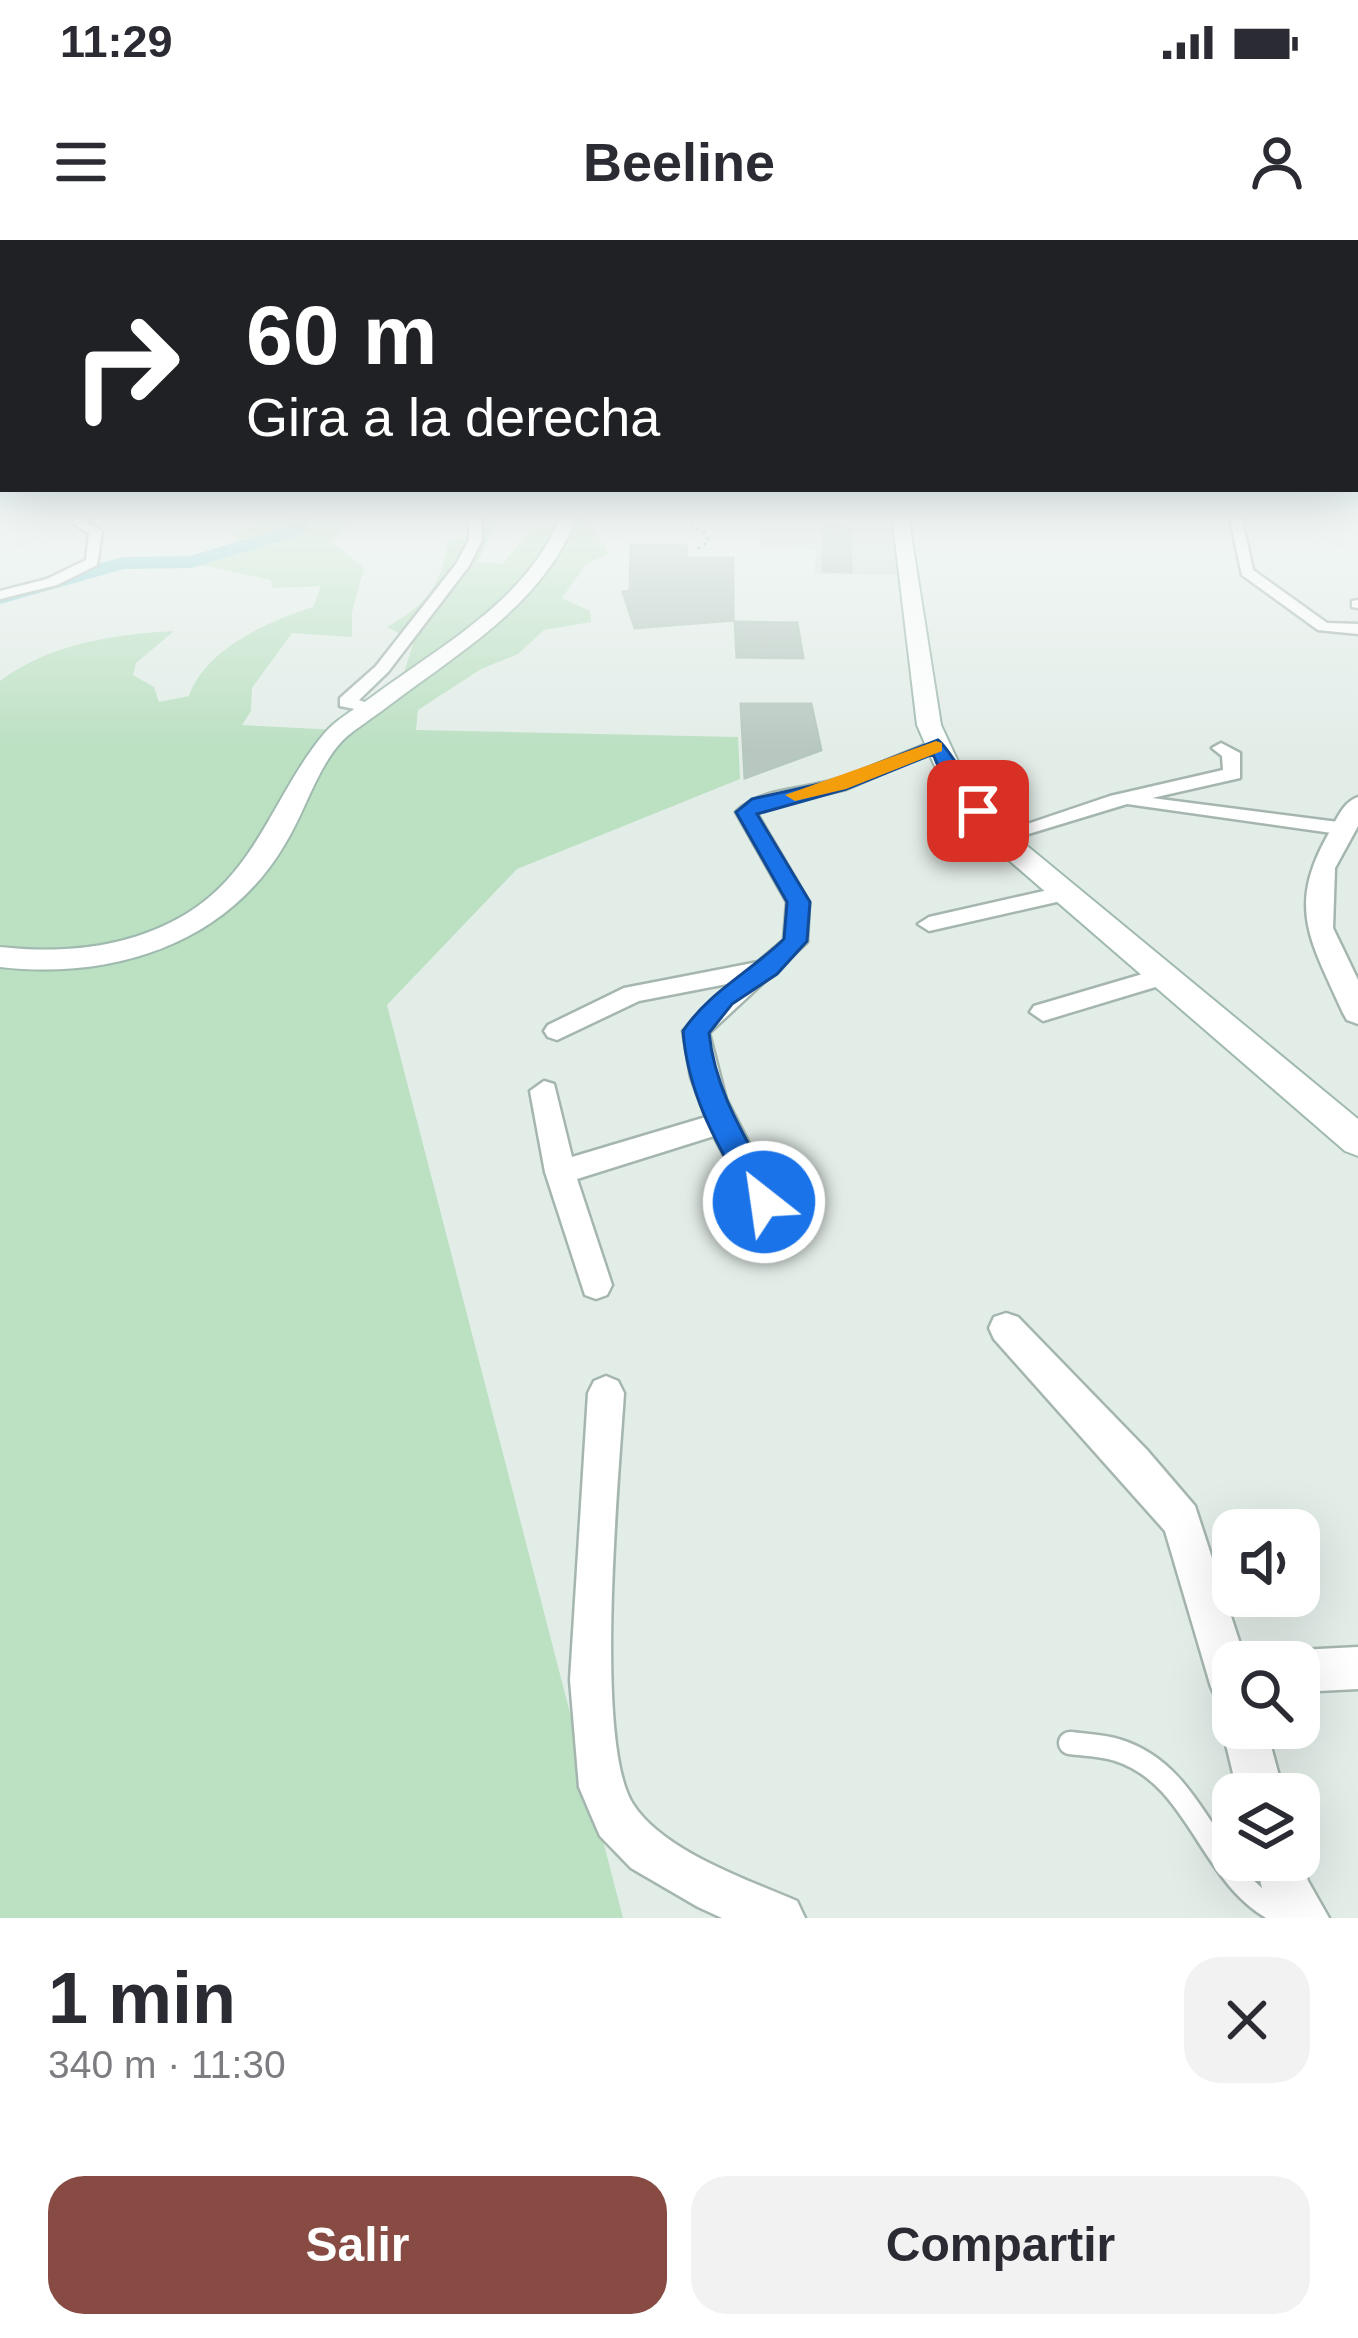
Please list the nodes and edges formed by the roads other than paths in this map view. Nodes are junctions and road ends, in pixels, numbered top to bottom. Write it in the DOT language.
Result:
graph roads {
  1 [pos="443,593"];
  2 [pos="520,593"];
  3 [pos="909,593"];
  4 [pos="1281,593"];
  5 [pos="1358,629"];
  6 [pos="369,707"];
  7 [pos="938,746"];
  8 [pos="1220,748"];
  9 [pos="1118,800"];
  10 [pos="1352,816"];
  11 [pos="1000,837"];
  12 [pos="1066,893"];
  13 [pos="929,924"];
  14 [pos="0,957"];
  15 [pos="768,968"];
  16 [pos="1163,976"];
  17 [pos="1043,1012"];
  18 [pos="1358,1012"];
  19 [pos="557,1031"];
  20 [pos="544,1091"];
  21 [pos="720,1124"];
  22 [pos="1358,1141"];
  23 [pos="560,1172"];
  24 [pos="764,1202"];
  25 [pos="596,1285"];
  26 [pos="1006,1328"];
  27 [pos="606,1393"];
  28 [pos="1220,1641"];
  29 [pos="1358,1668"];
  30 [pos="1320,1671"];
  31 [pos="1070,1743"];
  32 [pos="1284,1881"];
  33 [pos="780,1918"];
  34 [pos="1304,1918"];
  1 -- 6 [label="street"];
  2 -- 6 [label="main road"];
  3 -- 7 [label="main road"];
  4 -- 5 [label="street"];
  6 -- 14 [label="main road"];
  7 -- 11 [label="main road"];
  7 -- 15 [label="street"];
  8 -- 9 [label="street"];
  9 -- 10 [label="street"];
  9 -- 11 [label="street"];
  10 -- 18 [label="street"];
  11 -- 12 [label="main road"];
  12 -- 13 [label="street"];
  12 -- 16 [label="main road"];
  15 -- 19 [label="street"];
  15 -- 21 [label="street"];
  16 -- 17 [label="street"];
  16 -- 22 [label="main road"];
  20 -- 23 [label="street"];
  21 -- 23 [label="street"];
  21 -- 24 [label="street"];
  23 -- 25 [label="street"];
  26 -- 28 [label="street"];
  27 -- 33 [label="street"];
  29 -- 30 [label="street"];
  31 -- 34 [label="lane"];
  32 -- 34 [label="street"];
}
